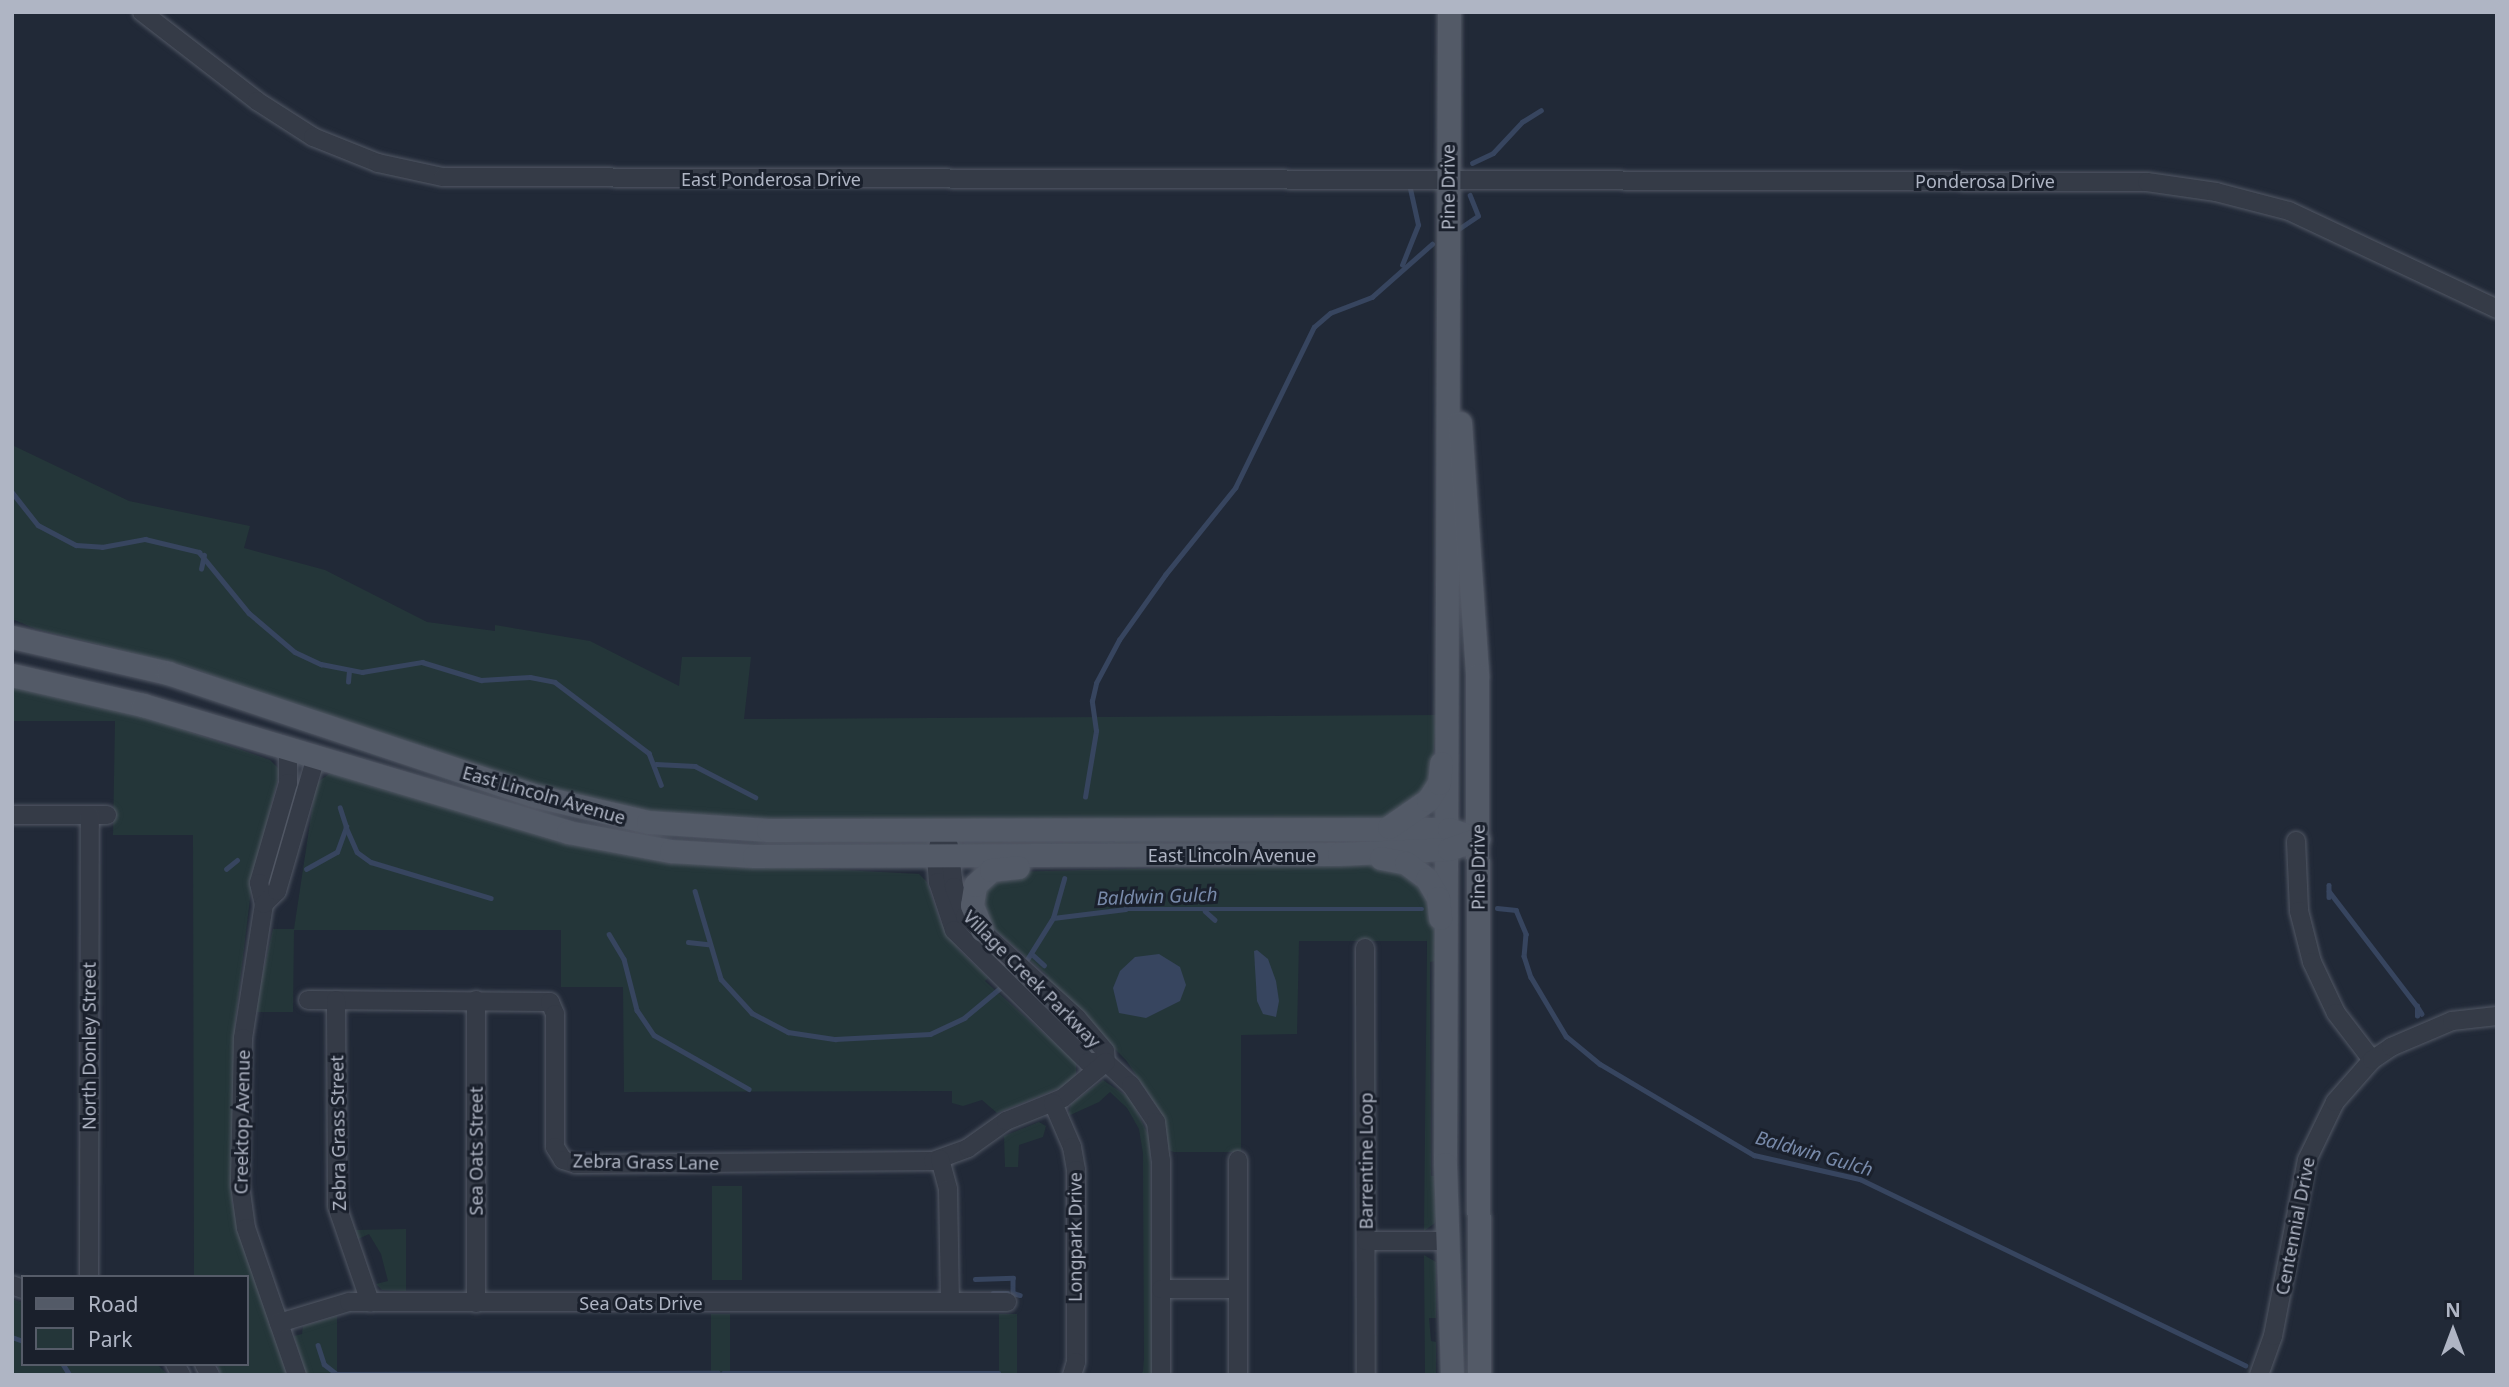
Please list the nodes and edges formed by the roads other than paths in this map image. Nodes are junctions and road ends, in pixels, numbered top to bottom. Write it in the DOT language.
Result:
graph roads {
  1 [pos="142,12"];
  2 [pos="1449,12"];
  3 [pos="1447,177"];
  4 [pos="2497,309"];
  5 [pos="1450,361"];
  6 [pos="12,637"];
  7 [pos="12,675"];
  8 [pos="1445,694"];
  9 [pos="288,748"];
  10 [pos="316,757"];
  11 [pos="12,815"];
  12 [pos="1388,828"];
  13 [pos="943,830"];
  14 [pos="1449,839"];
  15 [pos="1478,839"];
  16 [pos="2295,841"];
  17 [pos="1339,854"];
  18 [pos="1095,855"];
  19 [pos="944,856"];
  20 [pos="264,904"];
  21 [pos="982,930"];
  22 [pos="1365,948"];
  23 [pos="308,1000"];
  24 [pos="336,1000"];
  25 [pos="476,1000"];
  26 [pos="2497,1016"];
  27 [pos="1445,1019"];
  28 [pos="2372,1059"];
  29 [pos="1106,1062"];
  30 [pos="1053,1103"];
  31 [pos="940,1159"];
  32 [pos="1238,1160"];
  33 [pos="1366,1241"];
  34 [pos="1446,1241"];
  35 [pos="89,1275"];
  36 [pos="1161,1289"];
  37 [pos="1238,1289"];
  38 [pos="370,1302"];
  39 [pos="950,1302"];
  40 [pos="1007,1302"];
  41 [pos="476,1303"];
  42 [pos="279,1324"];
  43 [pos="297,1375"];
  44 [pos="1072,1375"];
  45 [pos="1161,1375"];
  46 [pos="1238,1375"];
  47 [pos="1366,1375"];
  48 [pos="1452,1375"];
  49 [pos="1479,1375"];
  50 [pos="2259,1375"];
  1 -- 3 [label="street, East Ponderosa Drive"];
  2 -- 3 [label="main road, Pine Drive"];
  3 -- 4 [label="street, Ponderosa Drive"];
  3 -- 5 [label="main road, Pine Drive"];
  5 -- 8 [label="main road, Pine Drive"];
  5 -- 15 [label="main road, Pine Drive"];
  6 -- 13 [label="main road, East Lincoln Avenue"];
  7 -- 9 [label="main road, East Lincoln Avenue"];
  8 -- 12 [label="main road"];
  8 -- 14 [label="main road, Pine Drive"];
  9 -- 10 [label="main road, East Lincoln Avenue"];
  9 -- 20 [label="street, Creektop Avenue"];
  10 -- 19 [label="main road, East Lincoln Avenue"];
  10 -- 20 [label="street, Creektop Avenue"];
  11 -- 35 [label="street, North Donley Street"];
  12 -- 13 [label="main road, East Lincoln Avenue"];
  12 -- 14 [label="main road, East Lincoln Avenue"];
  13 -- 19 [label="street, Village Creek Parkway"];
  14 -- 15 [label="main road, East Lincoln Avenue"];
  14 -- 17 [label="main road, East Lincoln Avenue"];
  14 -- 27 [label="main road, Pine Drive"];
  15 -- 49 [label="main road, Pine Drive"];
  16 -- 28 [label="street"];
  17 -- 18 [label="main road, East Lincoln Avenue"];
  17 -- 27 [label="main road"];
  18 -- 19 [label="main road, East Lincoln Avenue"];
  18 -- 21 [label="main road"];
  19 -- 21 [label="street, Village Creek Parkway"];
  19 -- 29 [label="street, Village Creek Parkway"];
  20 -- 42 [label="street, Creektop Avenue"];
  21 -- 29 [label="street, Village Creek Parkway"];
  22 -- 33 [label="street, Barrentine Loop"];
  23 -- 24 [label="street, Zebra Grass Lane"];
  24 -- 25 [label="street, Zebra Grass Lane"];
  24 -- 38 [label="street, Zebra Grass Street"];
  25 -- 31 [label="street, Zebra Grass Lane"];
  25 -- 41 [label="street, Sea Oats Street"];
  26 -- 28 [label="street, Centennial Drive"];
  27 -- 34 [label="main road, Pine Drive"];
  28 -- 50 [label="street, Centennial Drive"];
  29 -- 30 [label="street, Zebra Grass Lane"];
  29 -- 36 [label="street, Village Creek Parkway"];
  30 -- 31 [label="street, Zebra Grass Lane"];
  30 -- 44 [label="street, Longpark Drive"];
  31 -- 39 [label="street"];
  32 -- 37 [label="street"];
  33 -- 34 [label="street"];
  33 -- 47 [label="street, Barrentine Loop"];
  34 -- 48 [label="main road, Pine Drive"];
  36 -- 37 [label="street"];
  36 -- 45 [label="street, Village Creek Parkway"];
  37 -- 46 [label="street"];
  38 -- 41 [label="street, Sea Oats Drive"];
  38 -- 42 [label="street, Sea Oats Drive"];
  39 -- 40 [label="street, Sea Oats Drive"];
  39 -- 41 [label="street, Sea Oats Drive"];
  42 -- 43 [label="street, Creektop Avenue"];
}
